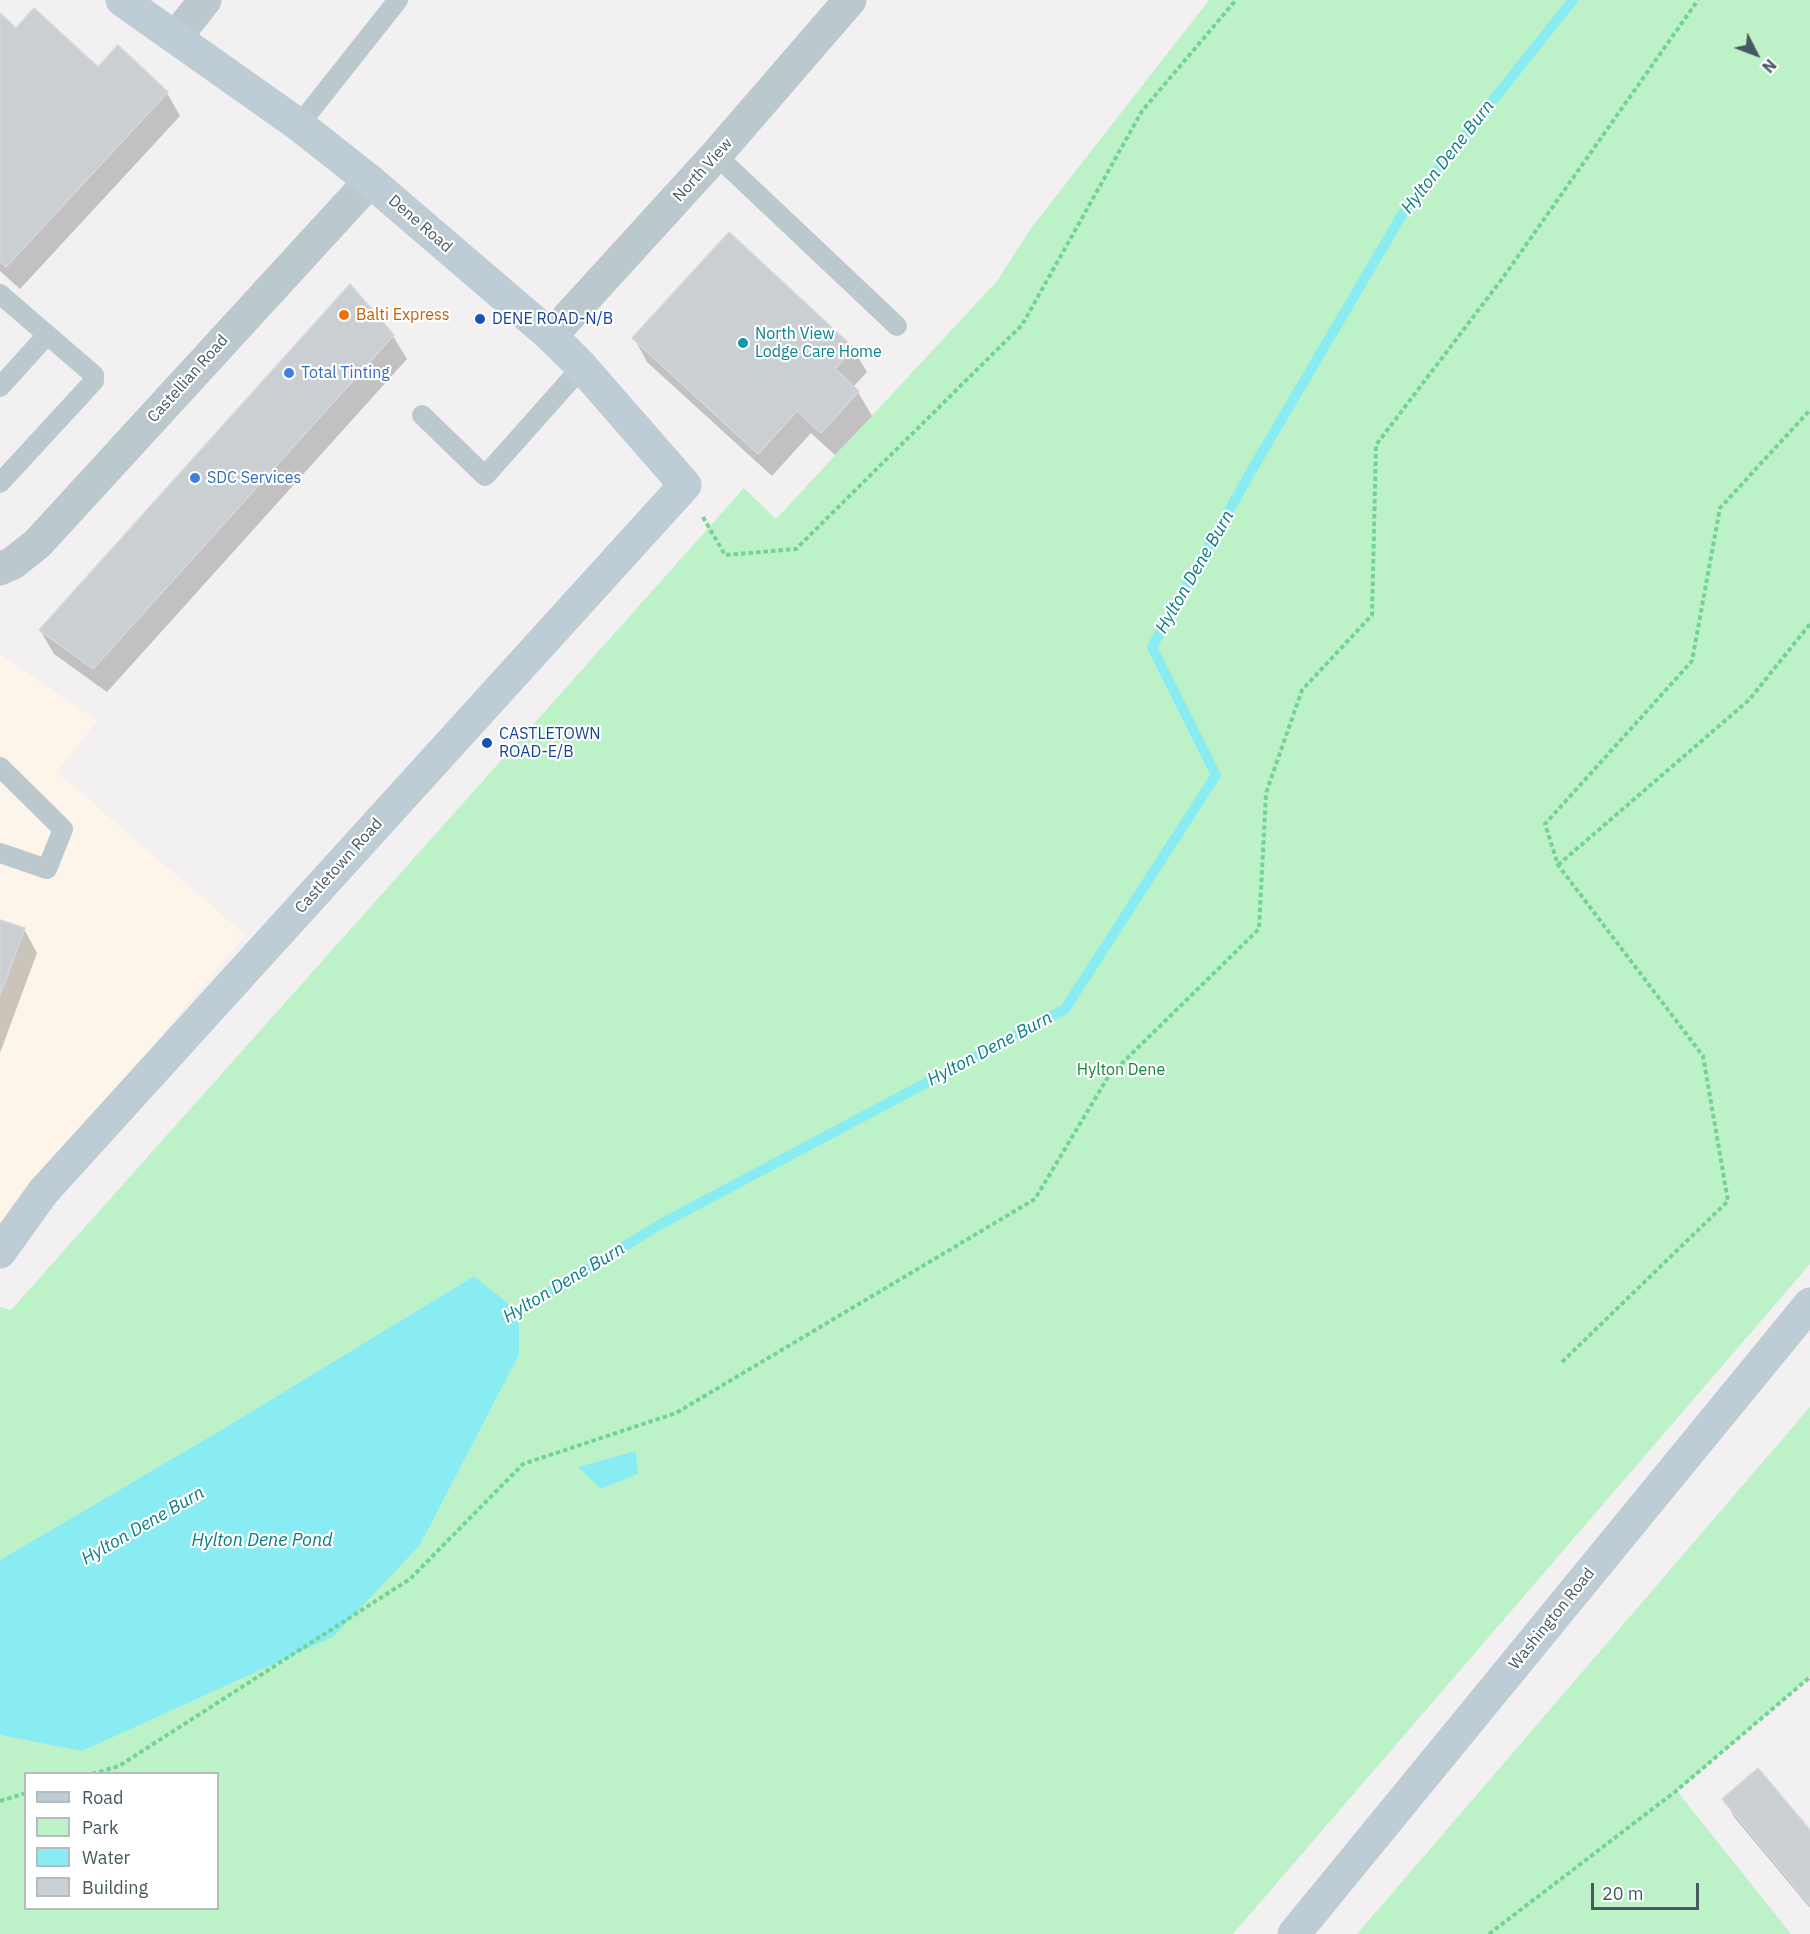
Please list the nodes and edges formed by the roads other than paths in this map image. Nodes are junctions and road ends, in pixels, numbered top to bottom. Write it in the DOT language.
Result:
graph roads {
  1 [pos="122,0"];
  2 [pos="205,0"];
  3 [pos="398,0"];
  4 [pos="850,0"];
  5 [pos="176,37"];
  6 [pos="299,125"];
  7 [pos="716,155"];
  8 [pos="370,180"];
  9 [pos="0,294"];
  10 [pos="897,326"];
  11 [pos="47,335"];
  12 [pos="551,336"];
  13 [pos="582,367"];
  14 [pos="0,387"];
  15 [pos="422,415"];
  16 [pos="0,483"];
  17 [pos="685,485"];
  18 [pos="0,569"];
  19 [pos="0,767"];
  20 [pos="0,853"];
  21 [pos="0,1252"];
  22 [pos="1810,1304"];
  23 [pos="1294,1934"];
  1 -- 5 [label="street, Dene Road"];
  2 -- 5 [label="street"];
  3 -- 6 [label="lane"];
  4 -- 7 [label="street, North View"];
  5 -- 6 [label="street, Dene Road"];
  6 -- 8 [label="street, Dene Road"];
  7 -- 10 [label="lane"];
  7 -- 12 [label="street, North View"];
  8 -- 12 [label="street, Dene Road"];
  8 -- 18 [label="street, Castellian Road"];
  9 -- 11 [label="lane"];
  11 -- 14 [label="lane"];
  11 -- 16 [label="lane"];
  12 -- 13 [label="street, Dene Road"];
  13 -- 15 [label="lane"];
  13 -- 17 [label="street, Dene Road"];
  17 -- 21 [label="street, Castletown Road"];
  19 -- 20 [label="lane"];
  22 -- 23 [label="street, Washington Road"];
}
